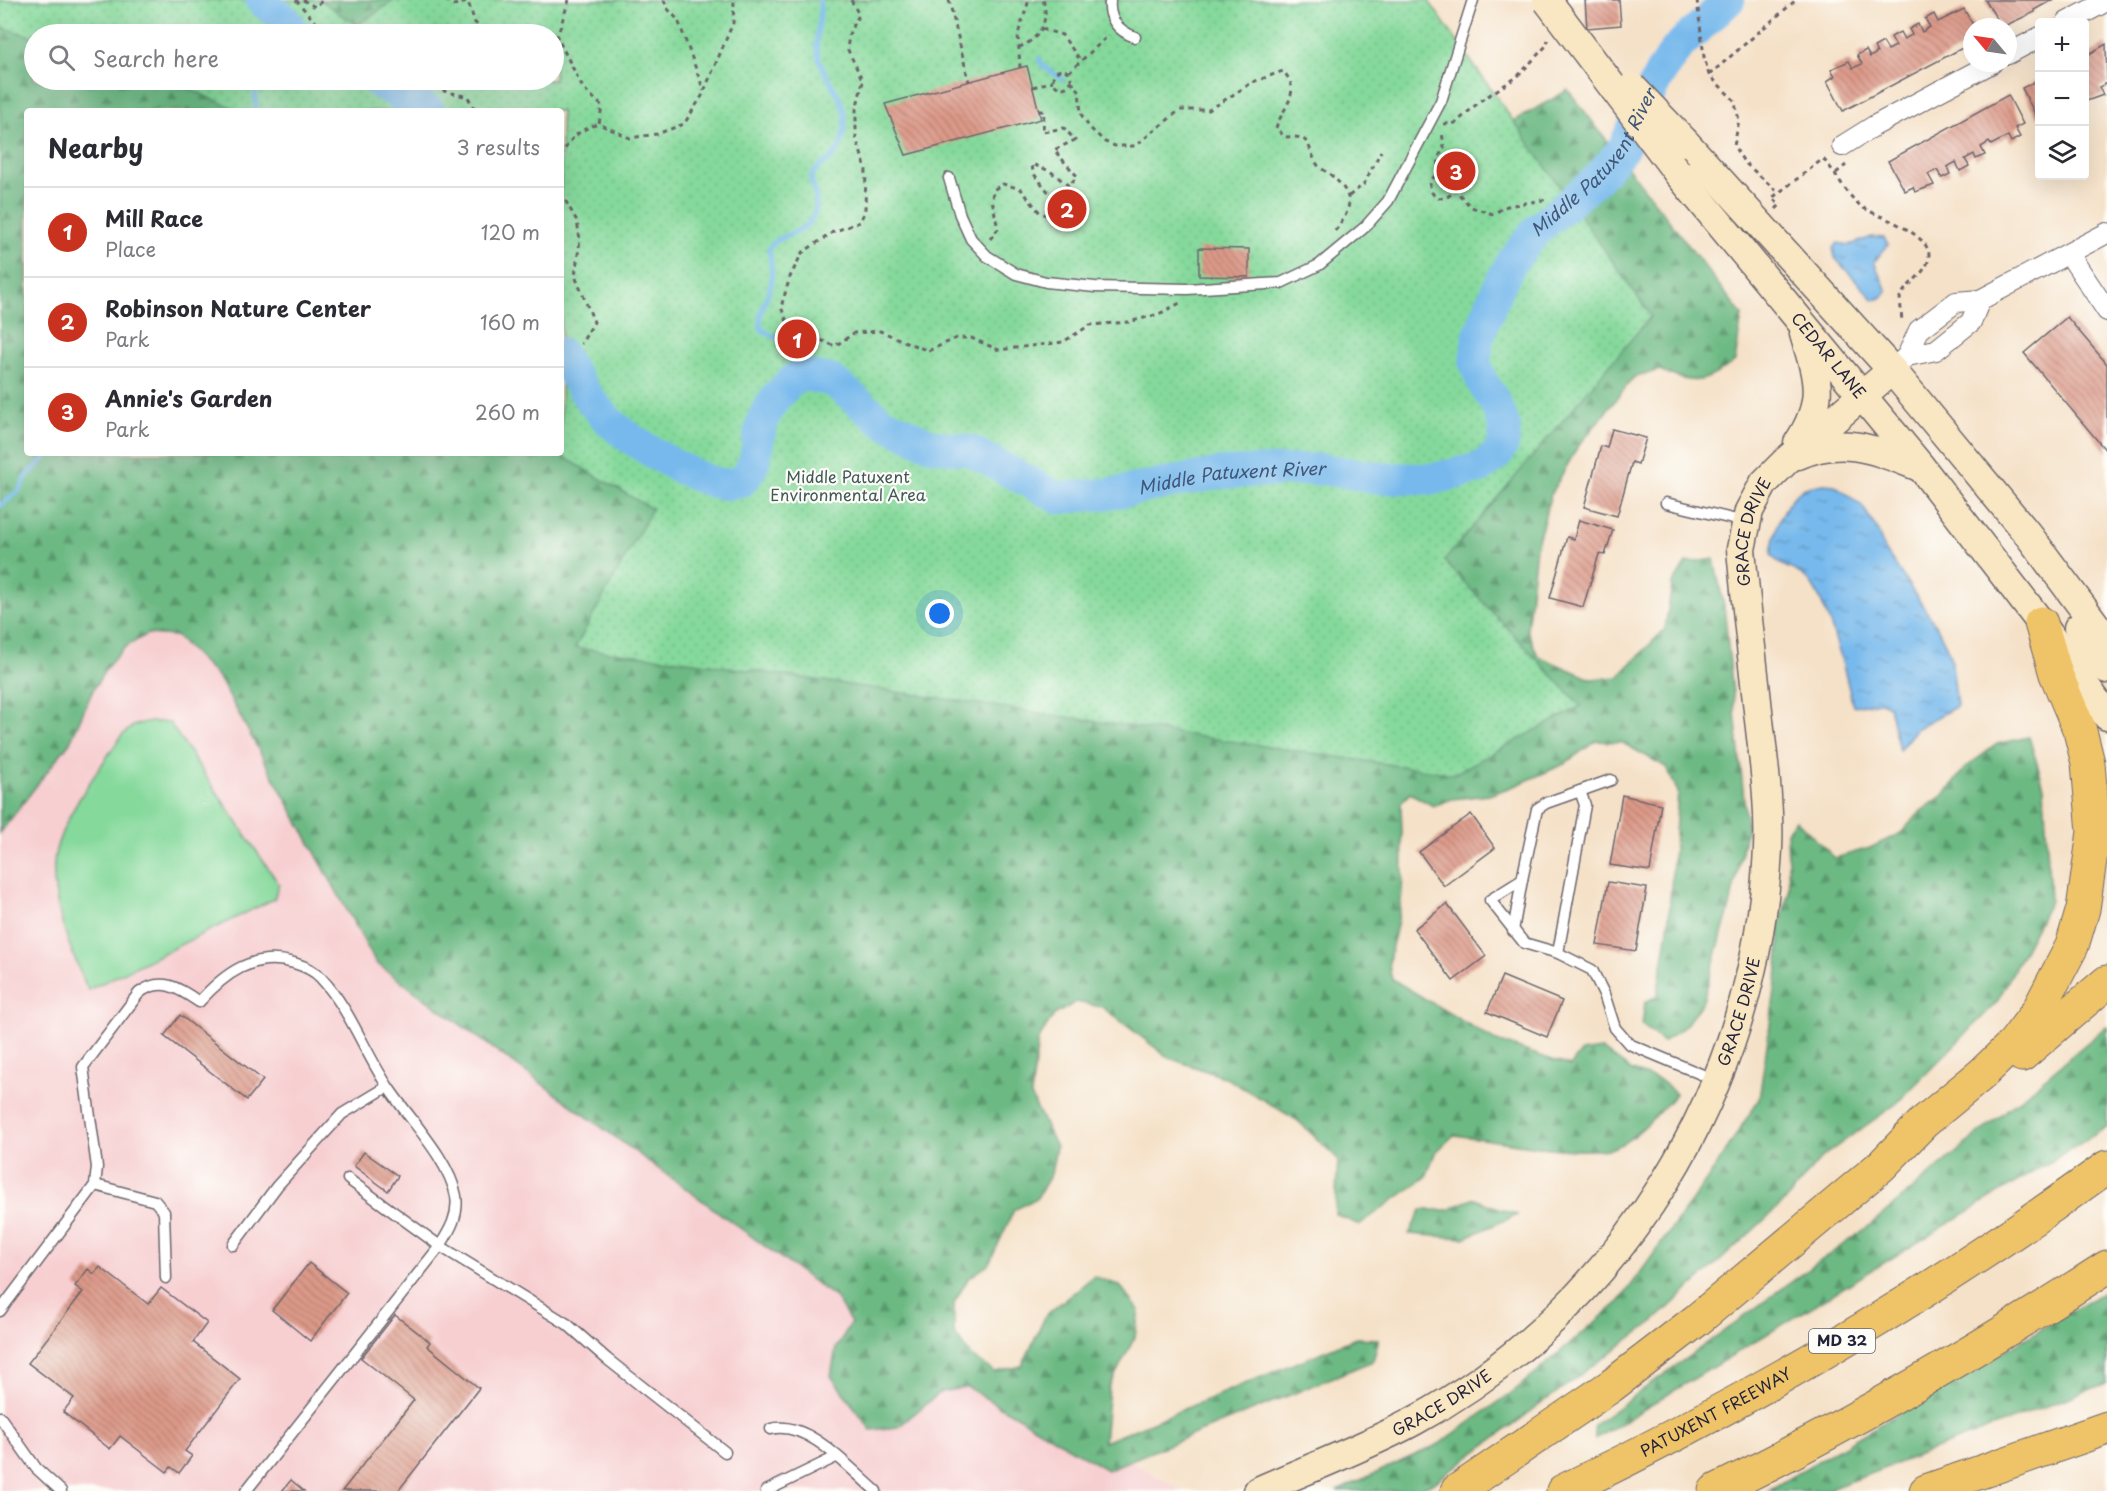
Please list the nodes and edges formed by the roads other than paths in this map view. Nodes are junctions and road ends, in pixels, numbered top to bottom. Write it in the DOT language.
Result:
graph roads {
  1 [pos="1110,0"];
  2 [pos="1473,0"];
  3 [pos="2107,1"];
  4 [pos="2075,18"];
  5 [pos="1135,37"];
  6 [pos="2035,40"];
  7 [pos="2017,49"];
  8 [pos="1975,72"];
  9 [pos="1842,146"];
  10 [pos="949,178"];
  11 [pos="2107,233"];
  12 [pos="2068,254"];
  13 [pos="2107,311"];
  14 [pos="1800,320"];
  15 [pos="1885,376"];
  16 [pos="1787,460"];
  17 [pos="1922,467"];
  18 [pos="1666,503"];
  19 [pos="1745,522"];
  20 [pos="2041,623"];
  21 [pos="2107,640"];
  22 [pos="2107,669"];
  23 [pos="2107,716"];
  24 [pos="1611,780"];
  25 [pos="1580,791"];
  26 [pos="1522,880"];
  27 [pos="1513,931"];
  28 [pos="1558,953"];
  29 [pos="2107,982"];
  30 [pos="1718,1082"];
  31 [pos="387,1086"];
  32 [pos="1881,1166"];
  33 [pos="2107,1167"];
  34 [pos="348,1179"];
  35 [pos="95,1185"];
  36 [pos="233,1245"];
  37 [pos="440,1246"];
  38 [pos="2107,1267"];
  39 [pos="166,1278"];
  40 [pos="0,1311"];
  41 [pos="0,1417"];
  42 [pos="2107,1428"];
  43 [pos="771,1429"];
  44 [pos="725,1452"];
  45 [pos="836,1457"];
  46 [pos="61,1491"];
  47 [pos="246,1491"];
  48 [pos="766,1491"];
  49 [pos="876,1491"];
  50 [pos="1258,1491"];
  51 [pos="1457,1491"];
  52 [pos="1563,1491"];
  53 [pos="1715,1491"];
  54 [pos="1926,1491"];
  1 -- 5 [label="lane"];
  2 -- 10 [label="lane"];
  3 -- 4 [label="street"];
  6 -- 7 [label="street"];
  8 -- 9 [label="street"];
  11 -- 12 [label="street"];
  12 -- 13 [label="street"];
  12 -- 15 [label="street"];
  14 -- 15 [label="main road, CEDAR LANE"];
  14 -- 15 [label="main road, CEDAR LANE, bridge"];
  14 -- 16 [label="main road"];
  15 -- 16 [label="main road, GRACE DRIVE"];
  15 -- 17 [label="main road, CEDAR LANE"];
  15 -- 21 [label="main road, CEDAR LANE"];
  15 -- 22 [label="main road"];
  16 -- 17 [label="main road"];
  16 -- 19 [label="main road, GRACE DRIVE"];
  17 -- 20 [label="main road, CEDAR LANE"];
  18 -- 19 [label="lane"];
  19 -- 30 [label="main road, GRACE DRIVE"];
  20 -- 23 [label="main road, CEDAR LANE"];
  20 -- 32 [label="highway"];
  24 -- 25 [label="lane"];
  25 -- 26 [label="lane"];
  25 -- 28 [label="lane"];
  26 -- 27 [label="lane"];
  26 -- 27 [label="lane"];
  27 -- 28 [label="lane"];
  28 -- 30 [label="lane"];
  29 -- 32 [label="highway"];
  30 -- 50 [label="main road, GRACE DRIVE"];
  31 -- 35 [label="lane"];
  31 -- 36 [label="lane"];
  31 -- 37 [label="lane"];
  32 -- 51 [label="highway"];
  33 -- 52 [label="highway, PATUXENT FREEWAY / MD 32"];
  34 -- 37 [label="lane"];
  35 -- 39 [label="lane"];
  35 -- 40 [label="lane"];
  37 -- 44 [label="lane"];
  37 -- 47 [label="lane"];
  38 -- 53 [label="highway"];
  41 -- 46 [label="lane"];
  42 -- 54 [label="highway"];
  43 -- 45 [label="lane"];
  45 -- 48 [label="lane"];
  45 -- 49 [label="lane"];
}
